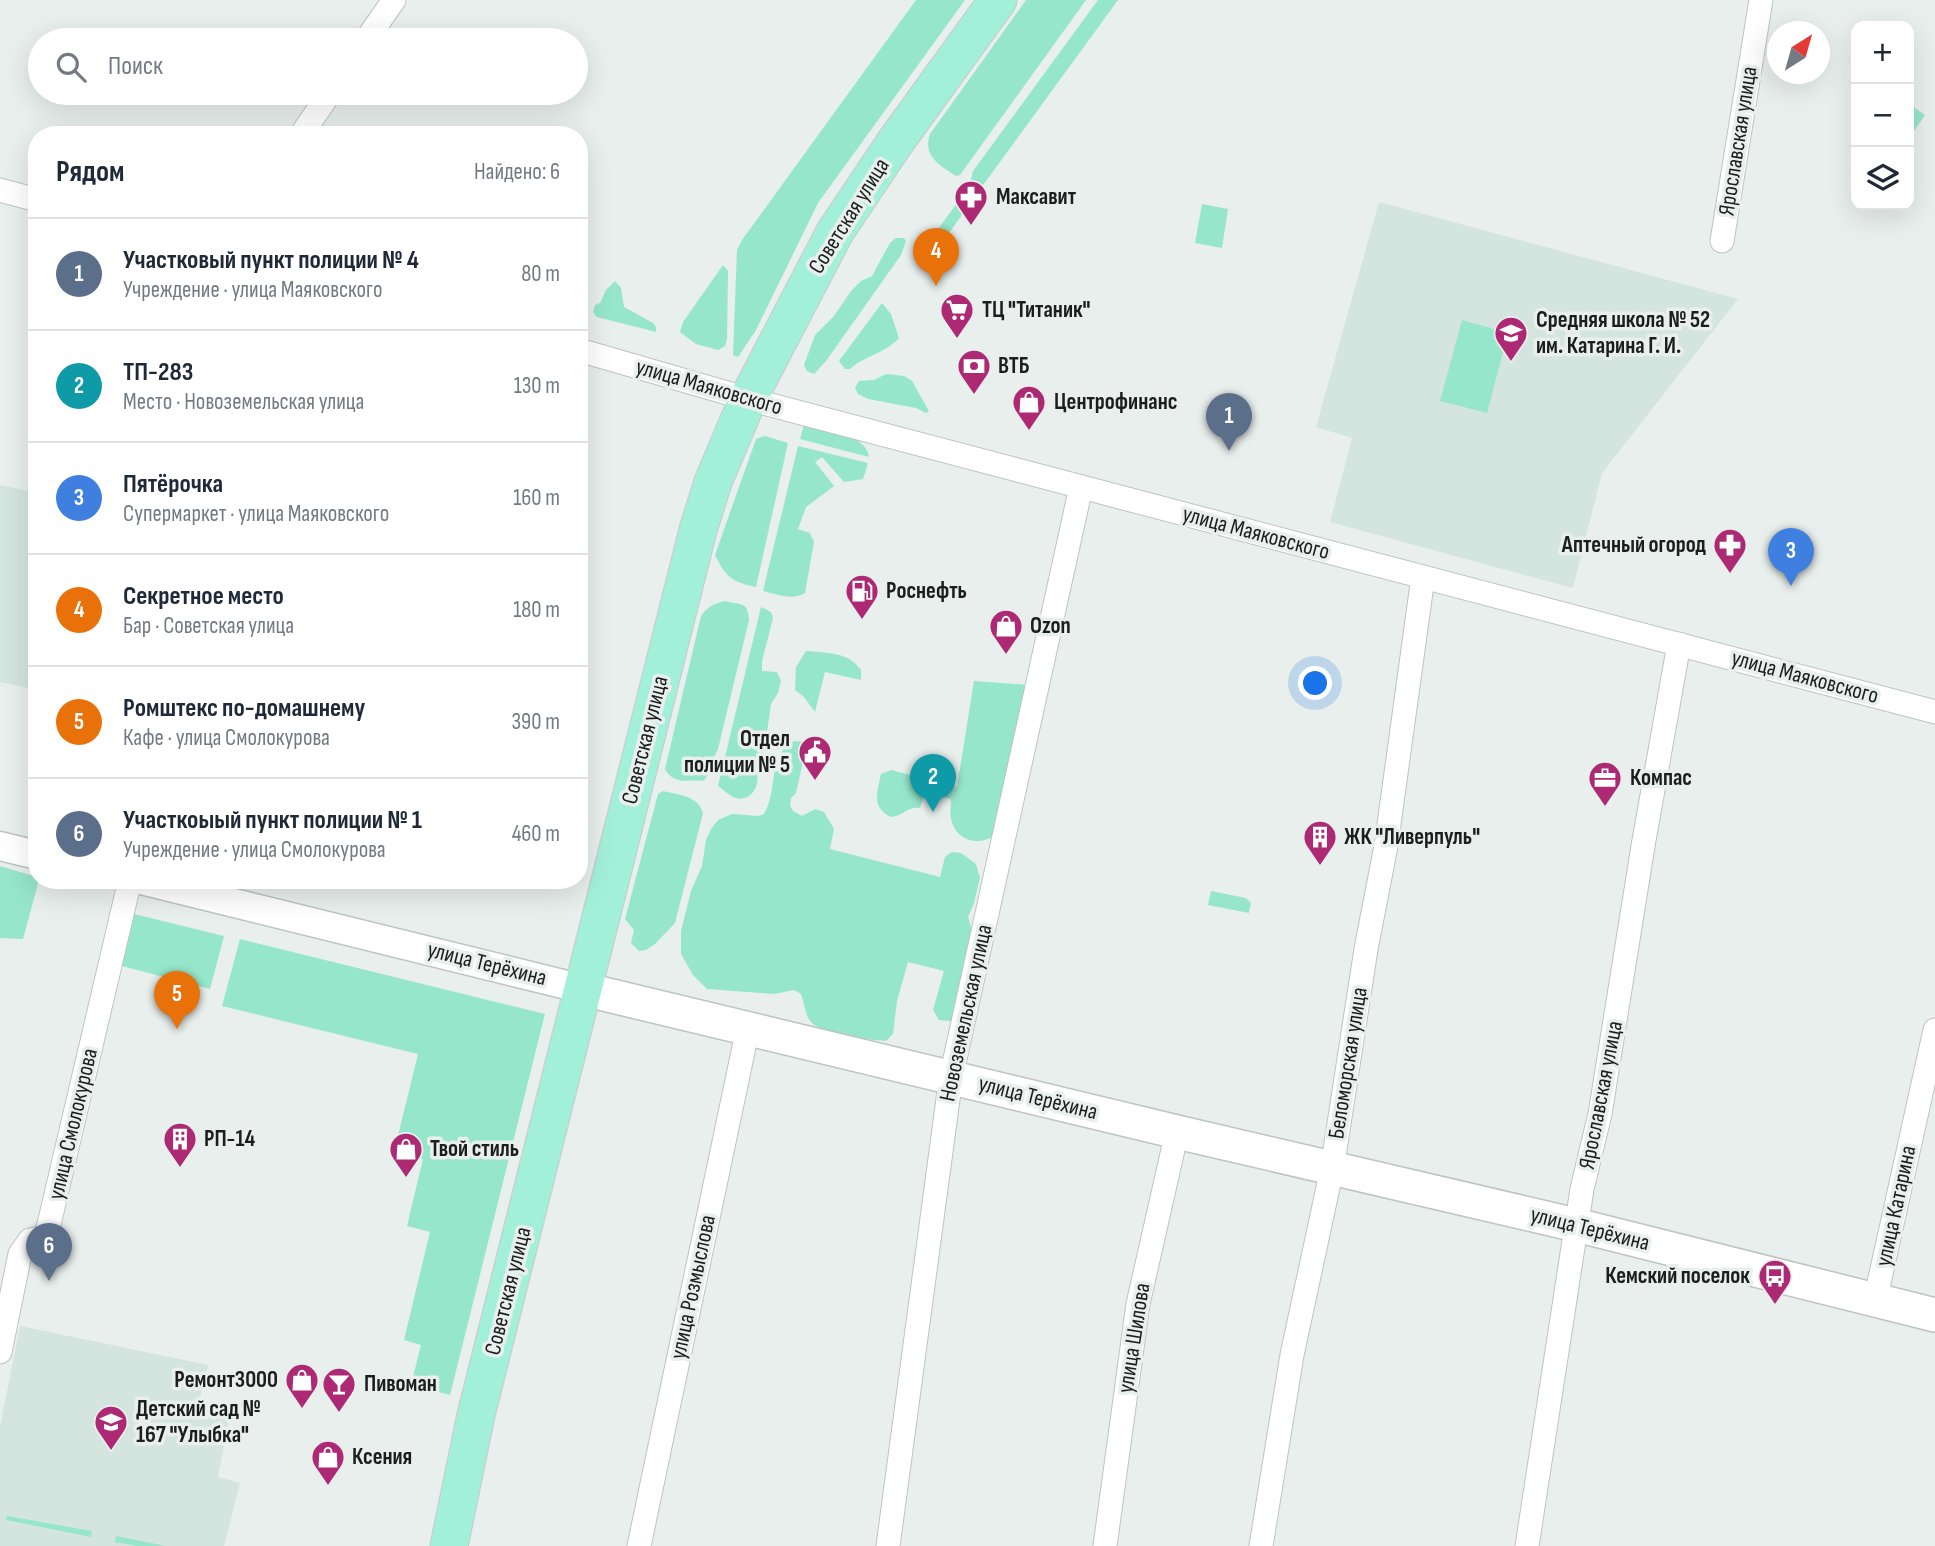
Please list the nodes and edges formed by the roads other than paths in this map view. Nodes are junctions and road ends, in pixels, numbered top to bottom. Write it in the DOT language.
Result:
graph roads {
  1 [pos="394,0"];
  2 [pos="998,0"];
  3 [pos="1761,0"];
  4 [pos="374,28"];
  5 [pos="322,105"];
  6 [pos="307,126"];
  7 [pos="0,190"];
  8 [pos="28,198"];
  9 [pos="1722,241"];
  10 [pos="588,353"];
  11 [pos="748,399"];
  12 [pos="1081,487"];
  13 [pos="1423,577"];
  14 [pos="1679,644"];
  15 [pos="1935,712"];
  16 [pos="0,846"];
  17 [pos="28,853"];
  18 [pos="128,889"];
  19 [pos="177,889"];
  20 [pos="583,989"];
  21 [pos="748,1028"];
  22 [pos="1935,1030"];
  23 [pos="951,1077"];
  24 [pos="1177,1132"];
  25 [pos="1332,1169"];
  26 [pos="1576,1225"];
  27 [pos="1875,1301"];
  28 [pos="1935,1315"];
  29 [pos="0,1352"];
  30 [pos="449,1546"];
  31 [pos="639,1546"];
  32 [pos="888,1546"];
  33 [pos="1105,1546"];
  34 [pos="1261,1546"];
  35 [pos="1527,1546"];
  1 -- 4 [label="street"];
  2 -- 11 [label="main road, Советская улица"];
  3 -- 9 [label="street, Ярославская улица"];
  5 -- 6 [label="street"];
  7 -- 8 [label="street"];
  10 -- 11 [label="street, улица Маяковского"];
  11 -- 12 [label="street, улица Маяковского"];
  11 -- 20 [label="main road, Советская улица"];
  12 -- 13 [label="street, улица Маяковского"];
  12 -- 23 [label="street, Новоземельская улица"];
  13 -- 14 [label="street, улица Маяковского"];
  13 -- 25 [label="street, Беломорская улица"];
  14 -- 15 [label="street, улица Маяковского"];
  14 -- 26 [label="street, Ярославская улица"];
  16 -- 17 [label="street"];
  18 -- 29 [label="street, улица Смолокурова"];
  19 -- 20 [label="street, улица Терёхина"];
  20 -- 21 [label="main road, улица Терёхина"];
  20 -- 30 [label="main road, Советская улица"];
  21 -- 23 [label="main road, улица Терёхина"];
  21 -- 31 [label="street, улица Розмыслова"];
  22 -- 27 [label="street, улица Катарина"];
  23 -- 24 [label="main road, улица Терёхина"];
  23 -- 32 [label="street, Новоземельская улица"];
  24 -- 25 [label="main road, улица Терёхина"];
  24 -- 33 [label="street, улица Шилова"];
  25 -- 26 [label="main road, улица Терёхина"];
  25 -- 34 [label="street, Беломорская улица"];
  26 -- 27 [label="main road, улица Терёхина"];
  26 -- 35 [label="street, Ярославская улица"];
  27 -- 28 [label="main road, улица Терёхина"];
}
